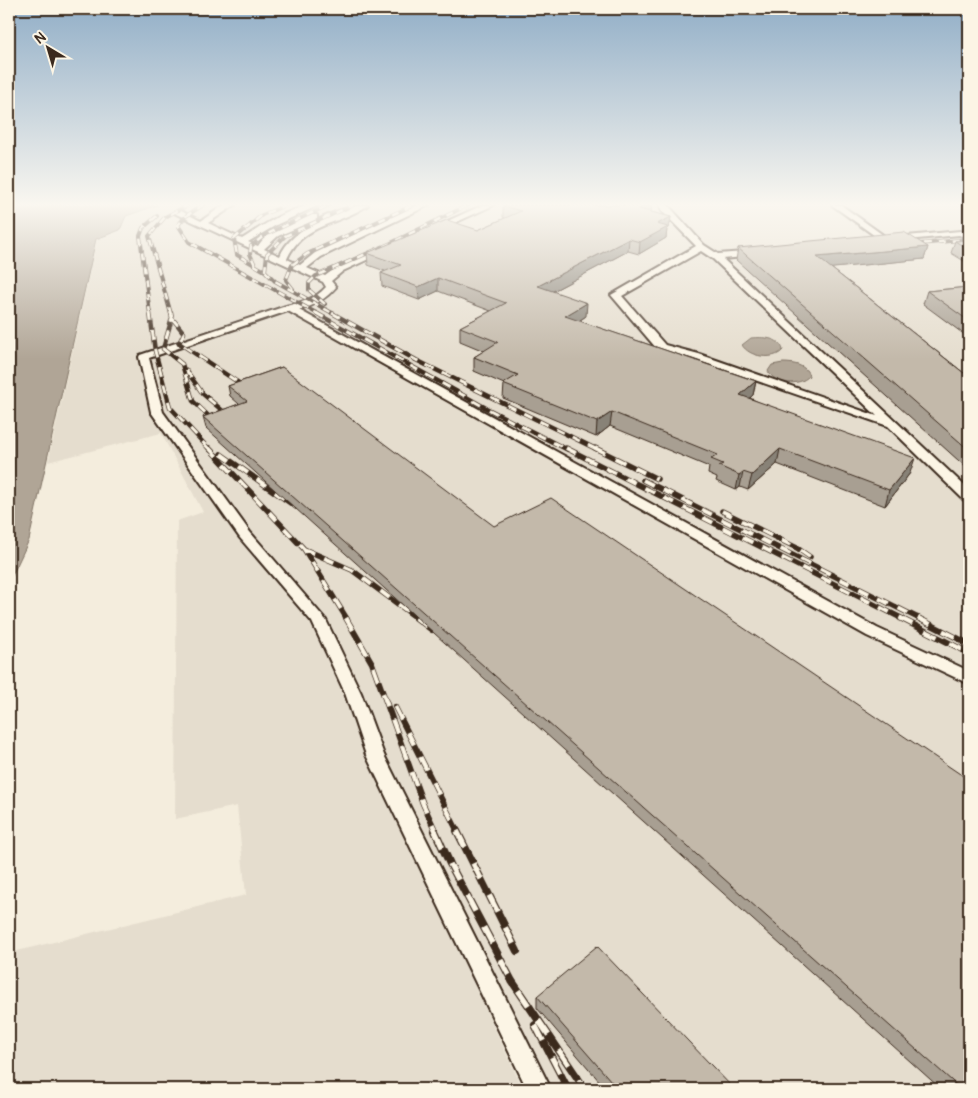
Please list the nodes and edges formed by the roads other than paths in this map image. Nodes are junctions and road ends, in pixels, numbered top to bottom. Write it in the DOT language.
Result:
graph roads {
  1 [pos="273,256"];
  2 [pos="283,256"];
  3 [pos="316,256"];
  4 [pos="370,256"];
  5 [pos="685,256"];
  6 [pos="723,256"];
  7 [pos="716,257"];
  8 [pos="282,260"];
  9 [pos="300,269"];
  10 [pos="326,280"];
  11 [pos="289,308"];
  12 [pos="892,425"];
  13 [pos="969,497"];
  14 [pos="969,678"];
  15 [pos="539,1089"];
  1 -- 8 [label="street"];
  2 -- 8 [label="street"];
  3 -- 9 [label="street"];
  4 -- 10 [label="street"];
  5 -- 12 [label="street"];
  6 -- 7 [label="street"];
  7 -- 12 [label="street"];
  8 -- 9 [label="street"];
  9 -- 10 [label="street"];
  10 -- 11 [label="street"];
  11 -- 14 [label="street"];
  11 -- 15 [label="street"];
  12 -- 13 [label="street"];
}
